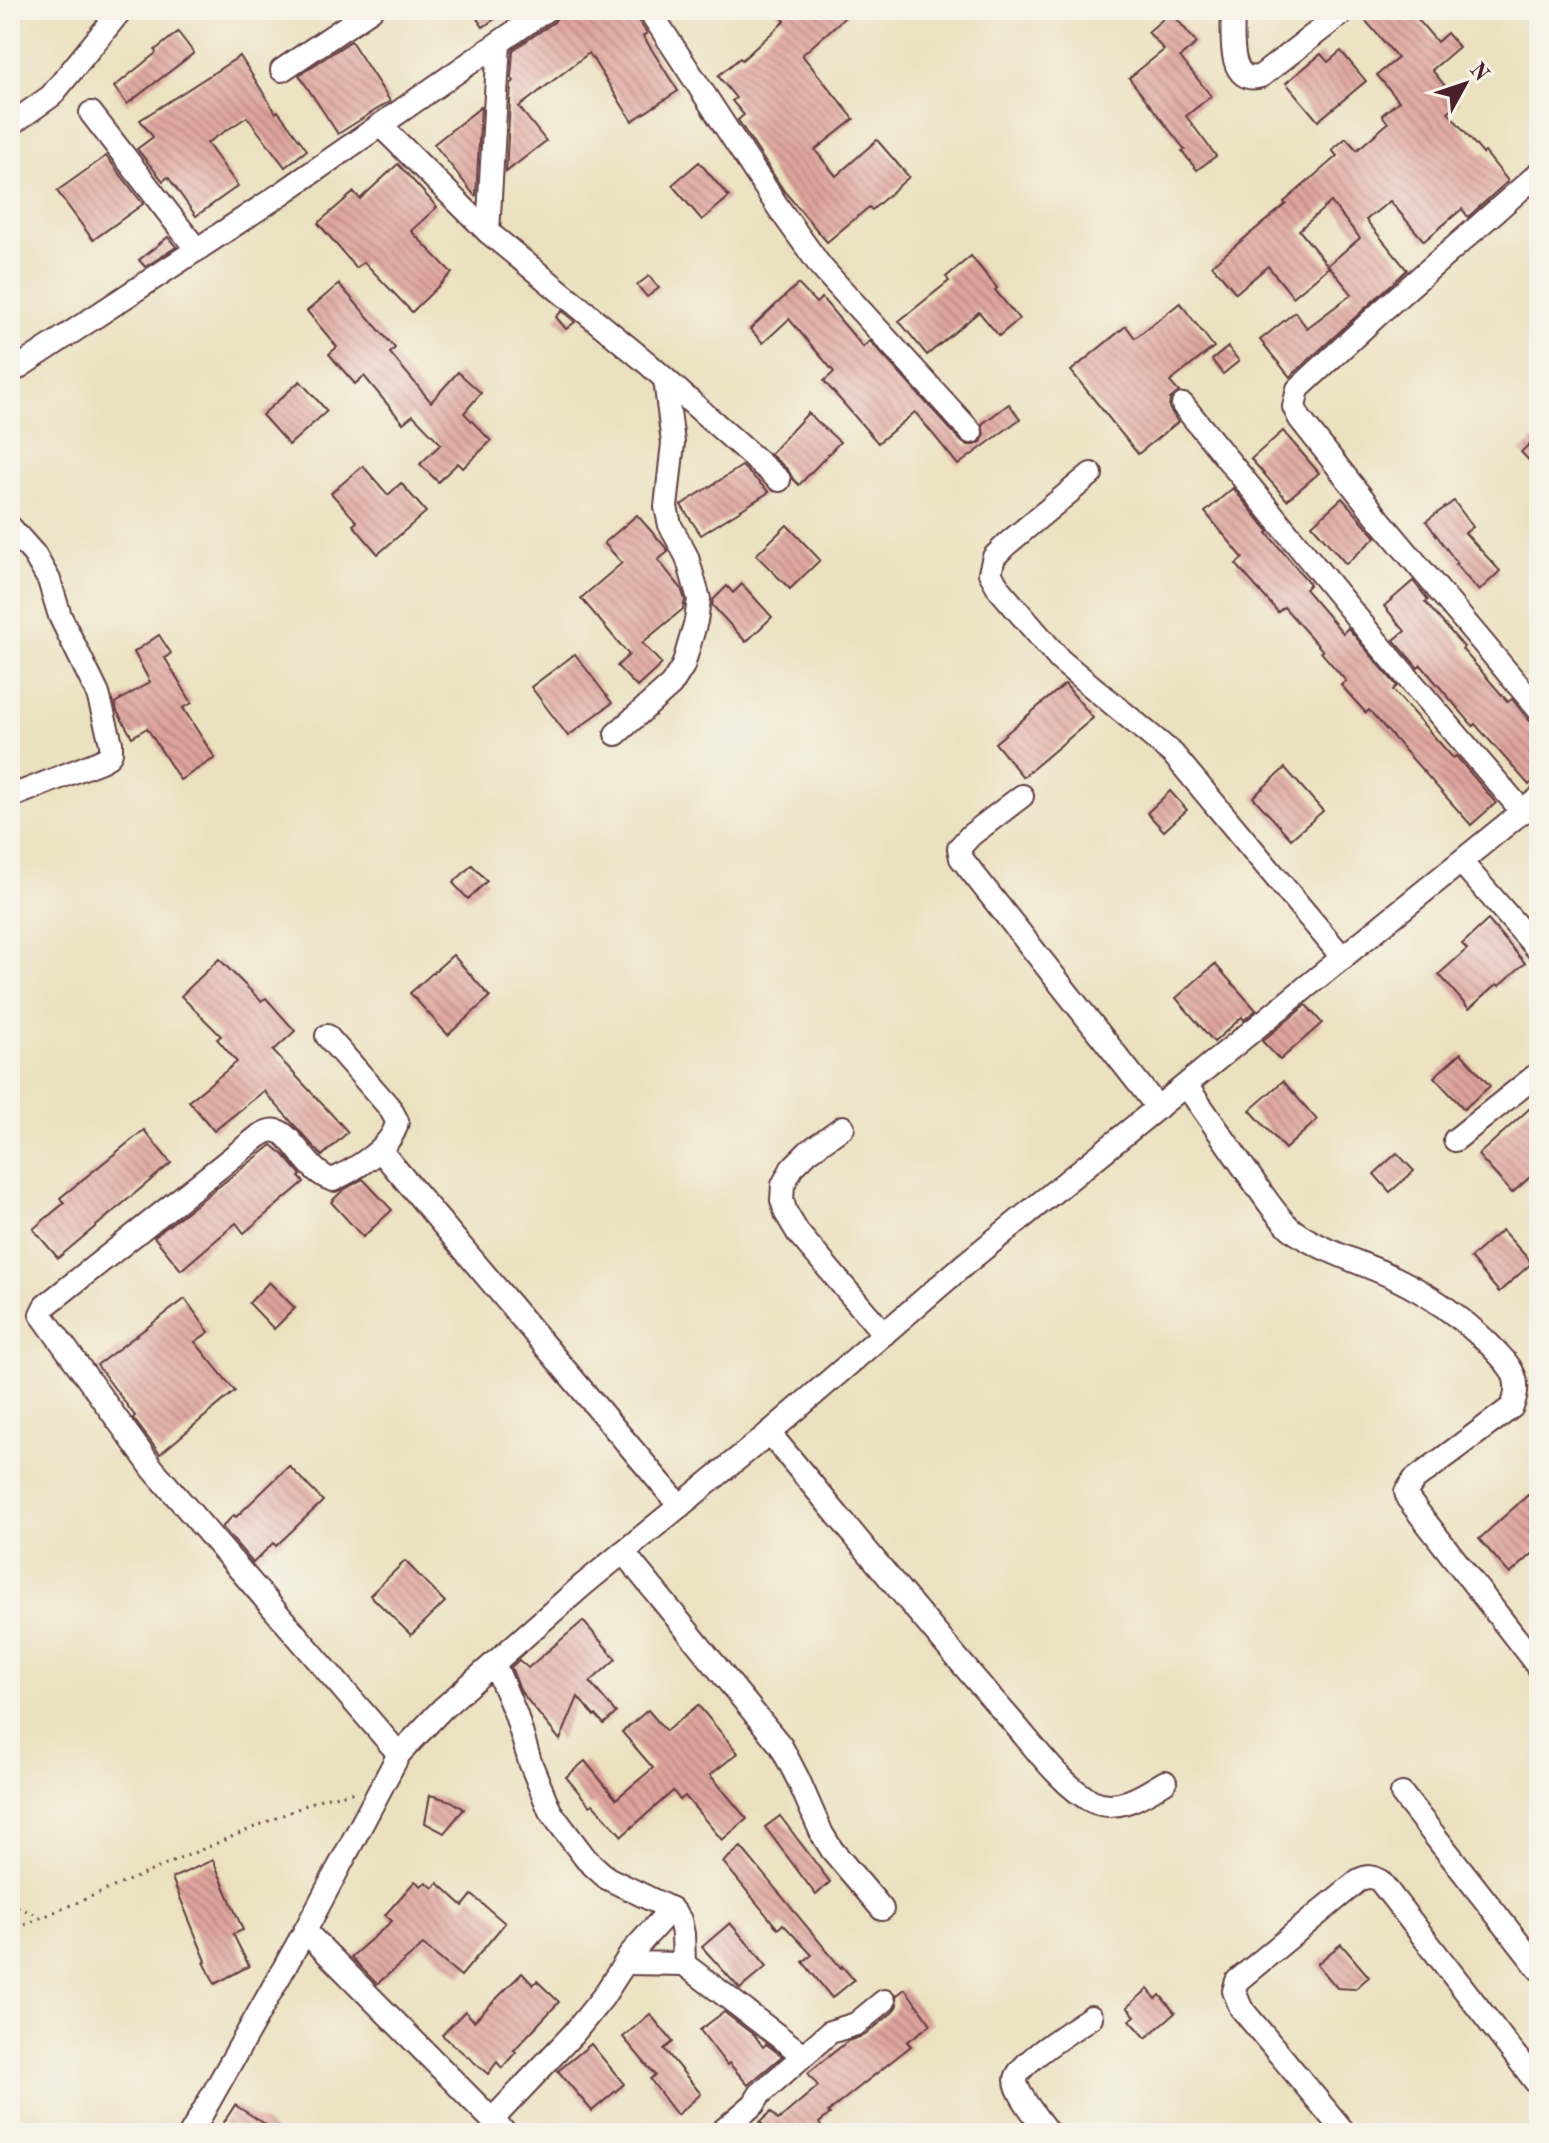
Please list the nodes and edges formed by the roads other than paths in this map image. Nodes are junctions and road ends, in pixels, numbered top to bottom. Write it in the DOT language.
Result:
graph roads {
  1 [pos="121,10"];
  2 [pos="371,10"];
  3 [pos="546,10"];
  4 [pos="649,10"];
  5 [pos="1233,10"];
  6 [pos="1346,10"];
  7 [pos="499,43"];
  8 [pos="282,70"];
  9 [pos="91,113"];
  10 [pos="10,125"];
  11 [pos="380,125"];
  12 [pos="1539,173"];
  13 [pos="488,232"];
  14 [pos="197,250"];
  15 [pos="10,373"];
  16 [pos="665,379"];
  17 [pos="1183,405"];
  18 [pos="971,432"];
  19 [pos="1091,474"];
  20 [pos="779,480"];
  21 [pos="10,527"];
  22 [pos="1539,710"];
  23 [pos="616,734"];
  24 [pos="1022,796"];
  25 [pos="10,797"];
  26 [pos="1531,805"];
  27 [pos="1461,862"];
  28 [pos="1539,951"];
  29 [pos="1343,958"];
  30 [pos="327,1036"];
  31 [pos="1539,1073"];
  32 [pos="1186,1085"];
  33 [pos="1158,1108"];
  34 [pos="843,1127"];
  35 [pos="1455,1140"];
  36 [pos="380,1150"];
  37 [pos="884,1334"];
  38 [pos="769,1433"];
  39 [pos="680,1506"];
  40 [pos="623,1552"];
  41 [pos="494,1663"];
  42 [pos="1539,1668"];
  43 [pos="399,1754"];
  44 [pos="1165,1782"];
  45 [pos="1402,1794"];
  46 [pos="671,1909"];
  47 [pos="882,1909"];
  48 [pos="305,1931"];
  49 [pos="626,1963"];
  50 [pos="684,1964"];
  51 [pos="1539,1969"];
  52 [pos="884,2001"];
  53 [pos="1091,2017"];
  54 [pos="803,2055"];
  55 [pos="1539,2086"];
  56 [pos="499,2127"];
  57 [pos="191,2133"];
  58 [pos="720,2133"];
  59 [pos="1048,2133"];
  60 [pos="1345,2133"];
  1 -- 10 [label="street"];
  2 -- 8 [label="street"];
  3 -- 7 [label="street"];
  4 -- 18 [label="street"];
  5 -- 6 [label="street"];
  7 -- 11 [label="street"];
  7 -- 13 [label="street"];
  9 -- 14 [label="street"];
  11 -- 13 [label="street"];
  11 -- 14 [label="street"];
  12 -- 22 [label="street"];
  13 -- 16 [label="street"];
  14 -- 15 [label="street"];
  16 -- 20 [label="street"];
  16 -- 23 [label="street"];
  17 -- 26 [label="street"];
  19 -- 29 [label="street"];
  21 -- 25 [label="street"];
  24 -- 33 [label="street"];
  26 -- 27 [label="street"];
  27 -- 28 [label="street"];
  27 -- 29 [label="street"];
  29 -- 32 [label="street"];
  30 -- 36 [label="street"];
  31 -- 35 [label="street"];
  32 -- 33 [label="street"];
  32 -- 42 [label="street"];
  33 -- 37 [label="street"];
  34 -- 37 [label="street"];
  36 -- 39 [label="street"];
  36 -- 43 [label="street"];
  37 -- 38 [label="street"];
  38 -- 39 [label="street"];
  38 -- 44 [label="street"];
  39 -- 40 [label="street"];
  40 -- 41 [label="street"];
  40 -- 47 [label="street"];
  41 -- 43 [label="street"];
  41 -- 46 [label="street"];
  43 -- 48 [label="street"];
  45 -- 51 [label="street"];
  46 -- 49 [label="street"];
  46 -- 50 [label="street"];
  48 -- 56 [label="street"];
  48 -- 57 [label="street"];
  49 -- 50 [label="street"];
  49 -- 56 [label="street"];
  50 -- 54 [label="street"];
  52 -- 54 [label="street"];
  53 -- 59 [label="street"];
  54 -- 58 [label="street"];
  55 -- 60 [label="street"];
}
